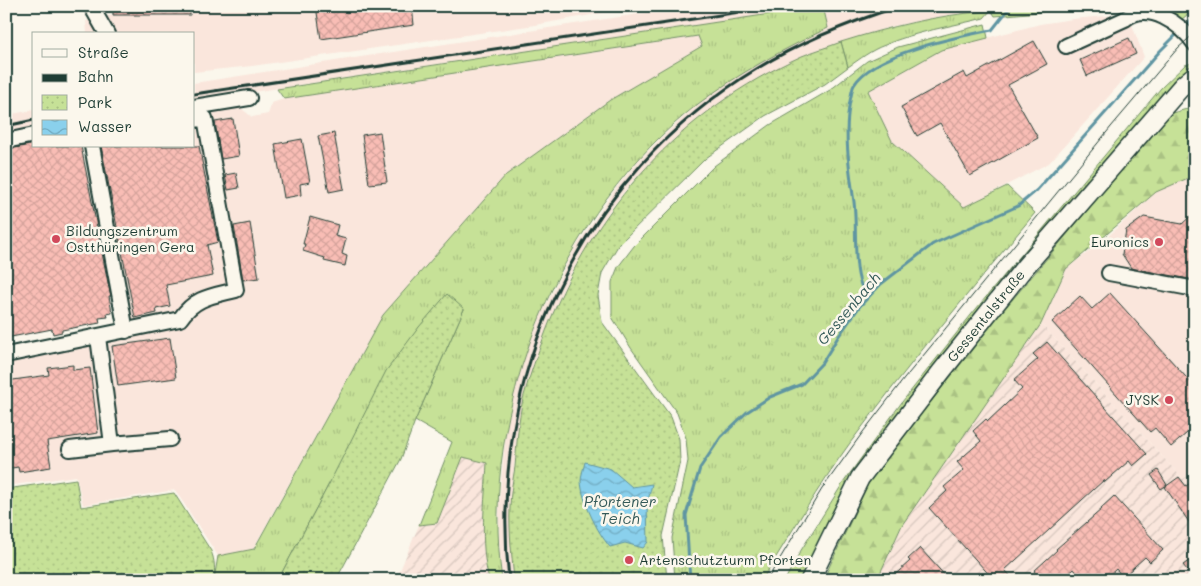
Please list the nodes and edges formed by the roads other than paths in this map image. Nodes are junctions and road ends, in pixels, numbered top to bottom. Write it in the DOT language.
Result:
graph roads {
  1 [pos="91,6"];
  2 [pos="106,32"];
  3 [pos="1191,39"];
  4 [pos="1066,46"];
  5 [pos="1195,75"];
  6 [pos="249,98"];
  7 [pos="195,107"];
  8 [pos="195,120"];
  9 [pos="32,135"];
  10 [pos="6,141"];
  11 [pos="92,148"];
  12 [pos="1109,273"];
  13 [pos="1195,289"];
  14 [pos="126,331"];
  15 [pos="98,337"];
  16 [pos="6,355"];
  17 [pos="170,439"];
  18 [pos="112,444"];
  19 [pos="70,449"];
  20 [pos="810,580"];
  1 -- 2 [label="street"];
  3 -- 4 [label="street"];
  5 -- 20 [label="main road, Gessentalstraße"];
  6 -- 7 [label="street"];
  8 -- 14 [label="street"];
  9 -- 10 [label="street"];
  11 -- 14 [label="street"];
  12 -- 13 [label="street"];
  14 -- 15 [label="street"];
  15 -- 16 [label="street"];
  15 -- 18 [label="street"];
  17 -- 18 [label="street"];
  18 -- 19 [label="street"];
}
